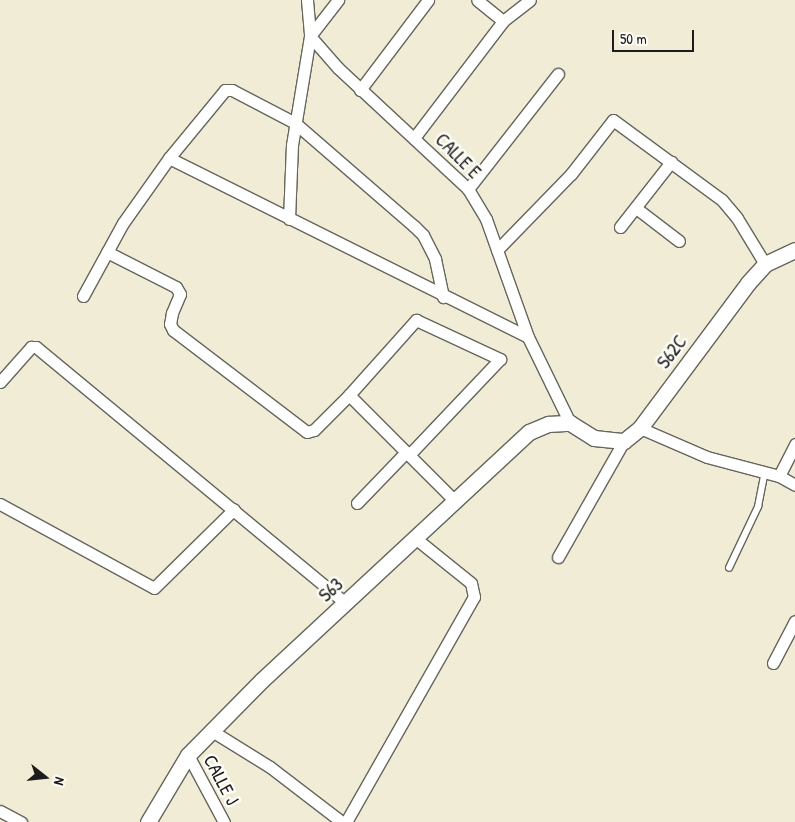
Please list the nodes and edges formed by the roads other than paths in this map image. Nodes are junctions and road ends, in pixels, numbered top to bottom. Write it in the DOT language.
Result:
graph roads {
  1 [pos="307,0"];
  2 [pos="338,0"];
  3 [pos="428,0"];
  4 [pos="477,0"];
  5 [pos="530,0"];
  6 [pos="503,20"];
  7 [pos="310,36"];
  8 [pos="558,74"];
  9 [pos="360,90"];
  10 [pos="295,123"];
  11 [pos="414,138"];
  12 [pos="169,158"];
  13 [pos="671,162"];
  14 [pos="468,189"];
  15 [pos="636,208"];
  16 [pos="290,219"];
  17 [pos="620,227"];
  18 [pos="679,240"];
  19 [pos="497,250"];
  20 [pos="795,250"];
  21 [pos="107,252"];
  22 [pos="765,264"];
  23 [pos="83,296"];
  24 [pos="443,297"];
  25 [pos="528,337"];
  26 [pos="0,382"];
  27 [pos="349,395"];
  28 [pos="570,423"];
  29 [pos="640,428"];
  30 [pos="624,441"];
  31 [pos="795,444"];
  32 [pos="407,454"];
  33 [pos="765,472"];
  34 [pos="780,476"];
  35 [pos="795,485"];
  36 [pos="455,501"];
  37 [pos="357,503"];
  38 [pos="0,504"];
  39 [pos="234,509"];
  40 [pos="415,538"];
  41 [pos="558,557"];
  42 [pos="729,568"];
  43 [pos="346,603"];
  44 [pos="795,621"];
  45 [pos="773,663"];
  46 [pos="212,731"];
  47 [pos="188,755"];
  48 [pos="0,811"];
  49 [pos="21,822"];
  50 [pos="148,822"];
  51 [pos="224,822"];
  52 [pos="344,822"];
  1 -- 7 [label="street"];
  2 -- 7 [label="street"];
  3 -- 9 [label="street"];
  4 -- 6 [label="street"];
  5 -- 6 [label="street"];
  6 -- 11 [label="street"];
  7 -- 9 [label="street, CALLE E"];
  7 -- 10 [label="street"];
  8 -- 14 [label="street"];
  9 -- 11 [label="street, CALLE E"];
  10 -- 12 [label="street"];
  10 -- 16 [label="street"];
  10 -- 24 [label="street"];
  11 -- 14 [label="street, CALLE E"];
  12 -- 16 [label="street"];
  12 -- 21 [label="street"];
  13 -- 15 [label="street"];
  13 -- 19 [label="street"];
  13 -- 22 [label="street"];
  14 -- 19 [label="street, CALLE E"];
  15 -- 17 [label="street"];
  15 -- 18 [label="street"];
  16 -- 24 [label="street"];
  19 -- 25 [label="street, CALLE E"];
  20 -- 22 [label="main road, S62C"];
  21 -- 23 [label="street"];
  21 -- 27 [label="street"];
  22 -- 29 [label="main road, S62C"];
  24 -- 25 [label="street"];
  25 -- 28 [label="street, CALLE E"];
  26 -- 39 [label="street"];
  27 -- 32 [label="street"];
  27 -- 32 [label="street"];
  28 -- 30 [label="main road"];
  28 -- 36 [label="main road, S63"];
  29 -- 30 [label="main road, S62C"];
  29 -- 33 [label="street"];
  30 -- 41 [label="street"];
  31 -- 34 [label="street"];
  32 -- 36 [label="street"];
  32 -- 37 [label="street"];
  33 -- 34 [label="street"];
  33 -- 42 [label="lane"];
  34 -- 35 [label="street"];
  36 -- 40 [label="main road, S63"];
  38 -- 39 [label="street"];
  39 -- 43 [label="street"];
  40 -- 43 [label="main road, S63"];
  40 -- 52 [label="street"];
  43 -- 46 [label="main road, S63"];
  44 -- 45 [label="street"];
  46 -- 47 [label="main road, S63"];
  46 -- 52 [label="street"];
  47 -- 50 [label="main road, S63"];
  47 -- 51 [label="street, CALLE J"];
  48 -- 49 [label="street"];
}
